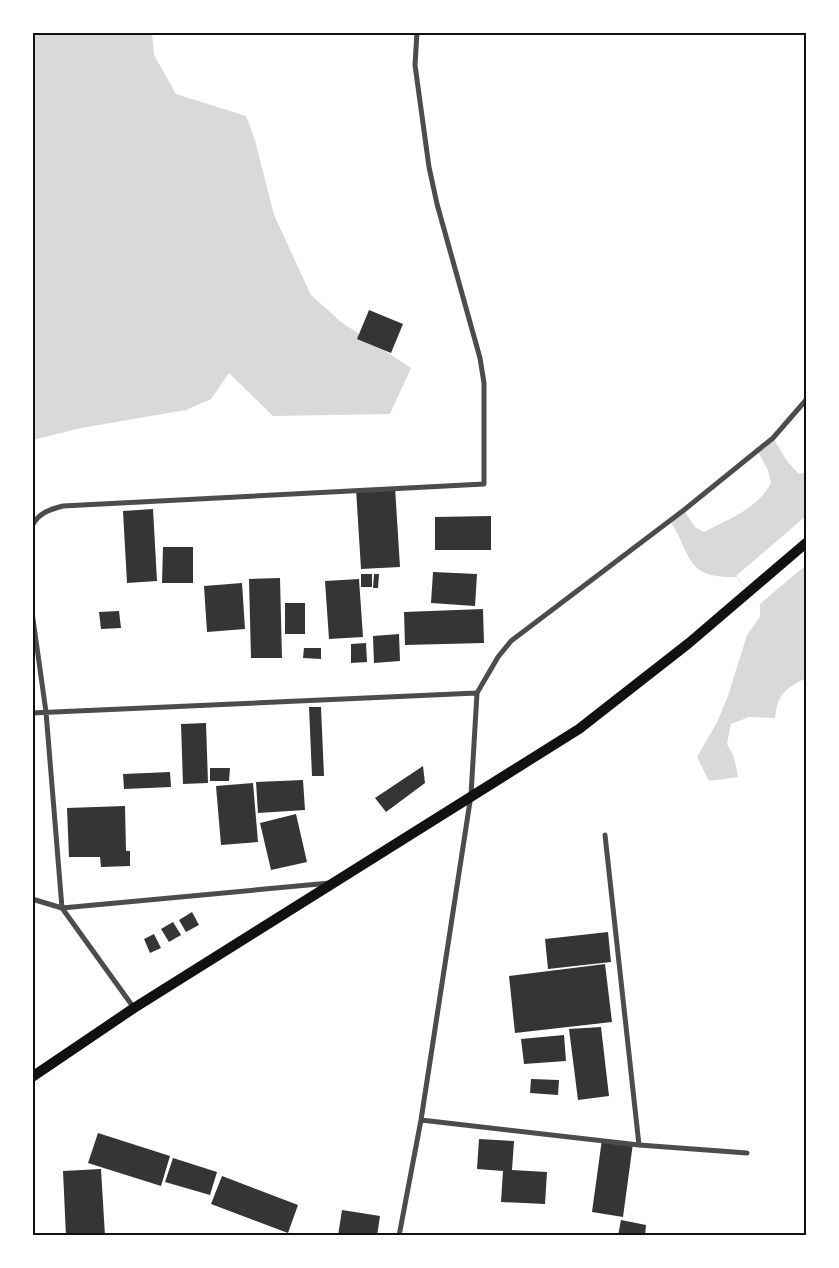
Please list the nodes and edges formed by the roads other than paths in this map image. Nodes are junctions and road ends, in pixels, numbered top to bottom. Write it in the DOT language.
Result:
graph roads {
  1 [pos="417,32"];
  2 [pos="806,400"];
  3 [pos="34,519"];
  4 [pos="32,526"];
  5 [pos="806,543"];
  6 [pos="32,612"];
  7 [pos="477,693"];
  8 [pos="46,712"];
  9 [pos="32,713"];
  10 [pos="471,795"];
  11 [pos="605,835"];
  12 [pos="334,882"];
  13 [pos="32,899"];
  14 [pos="62,908"];
  15 [pos="134,1008"];
  16 [pos="32,1078"];
  17 [pos="421,1120"];
  18 [pos="639,1145"];
  19 [pos="747,1153"];
  20 [pos="399,1236"];
  1 -- 3 [label="street"];
  2 -- 7 [label="street"];
  3 -- 4 [label="street"];
  5 -- 10 [label="main road"];
  6 -- 8 [label="street"];
  7 -- 8 [label="street"];
  7 -- 10 [label="street"];
  8 -- 9 [label="street"];
  8 -- 14 [label="street"];
  10 -- 12 [label="main road"];
  10 -- 17 [label="street"];
  11 -- 18 [label="street"];
  12 -- 14 [label="street"];
  12 -- 15 [label="main road"];
  13 -- 14 [label="street"];
  14 -- 15 [label="street"];
  15 -- 16 [label="main road"];
  17 -- 18 [label="street"];
  17 -- 20 [label="street"];
  18 -- 19 [label="street"];
}
